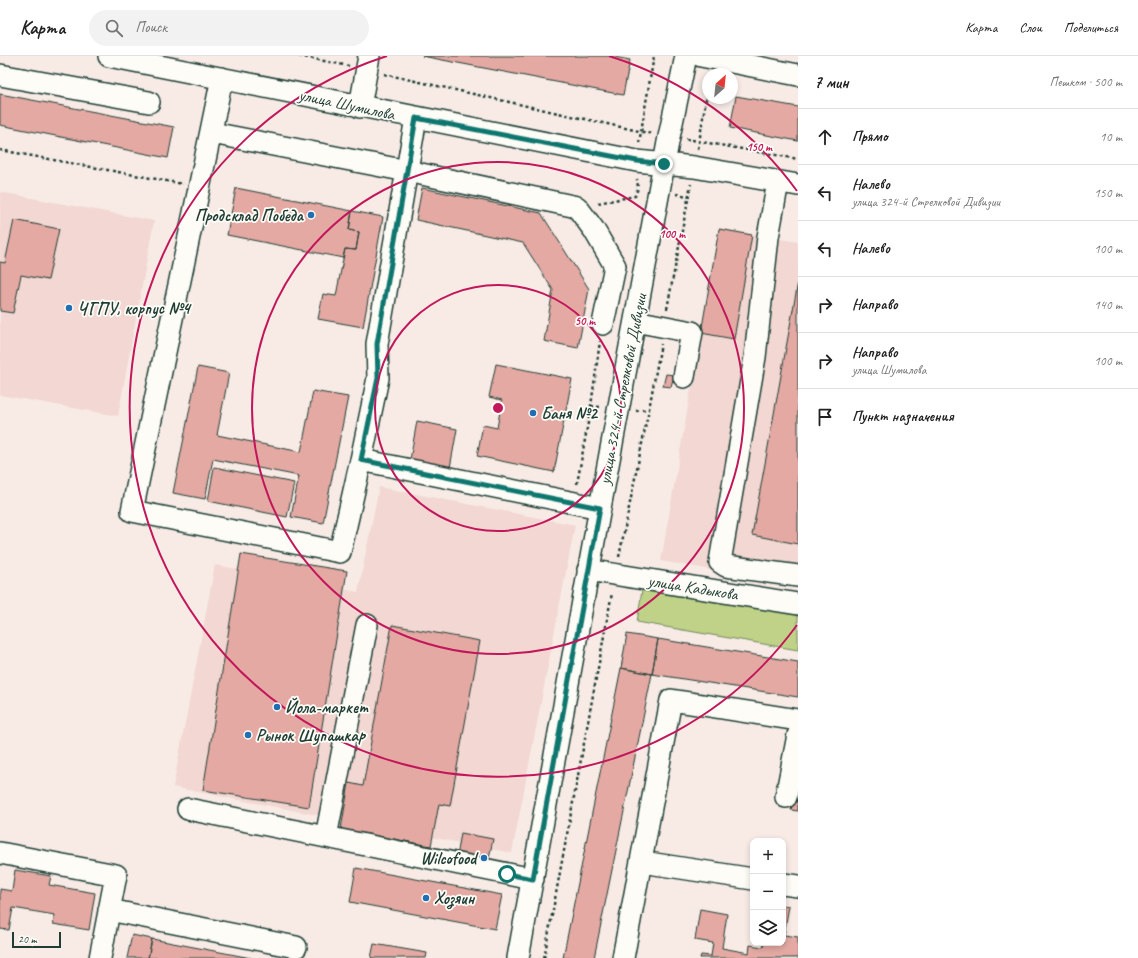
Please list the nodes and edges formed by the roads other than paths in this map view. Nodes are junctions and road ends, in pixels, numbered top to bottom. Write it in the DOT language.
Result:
graph roads {
  1 [pos="109,56"];
  2 [pos="686,56"];
  3 [pos="701,56"];
  4 [pos="141,59"];
  5 [pos="368,63"];
  6 [pos="798,74"];
  7 [pos="0,75"];
  8 [pos="222,78"];
  9 [pos="149,102"];
  10 [pos="360,106"];
  11 [pos="416,118"];
  12 [pos="212,133"];
  13 [pos="664,164"];
  14 [pos="407,171"];
  15 [pos="788,184"];
  16 [pos="635,321"];
  17 [pos="603,324"];
  18 [pos="684,377"];
  19 [pos="361,460"];
  20 [pos="600,508"];
  21 [pos="588,570"];
  22 [pos="798,576"];
  23 [pos="798,604"];
  24 [pos="367,625"];
  25 [pos="798,720"];
  26 [pos="798,735"];
  27 [pos="786,797"];
  28 [pos="188,809"];
  29 [pos="326,837"];
  30 [pos="0,853"];
  31 [pos="642,862"];
  32 [pos="533,879"];
  33 [pos="750,880"];
  34 [pos="786,884"];
  35 [pos="798,886"];
  36 [pos="109,910"];
  37 [pos="296,946"];
  38 [pos="100,958"];
  39 [pos="518,958"];
  40 [pos="623,958"];
  1 -- 4 [label="street, улица Шумилова"];
  2 -- 13 [label="street, улица 324-й Стрелковой Дивизии"];
  3 -- 6 [label="street"];
  4 -- 8 [label="street, улица Шумилова"];
  5 -- 10 [label="street"];
  7 -- 9 [label="street"];
  8 -- 10 [label="street, улица Шумилова"];
  8 -- 12 [label="street"];
  10 -- 11 [label="street, улица Шумилова"];
  11 -- 13 [label="street, улица Шумилова"];
  11 -- 14 [label="street"];
  12 -- 14 [label="street"];
  12 -- 19 [label="street"];
  13 -- 15 [label="street, улица Шумилова"];
  13 -- 16 [label="street, улица 324-й Стрелковой Дивизии"];
  14 -- 17 [label="street"];
  14 -- 19 [label="street"];
  15 -- 22 [label="street"];
  16 -- 18 [label="street"];
  16 -- 20 [label="street, улица 324-й Стрелковой Дивизии"];
  19 -- 20 [label="street"];
  20 -- 21 [label="street, улица 324-й Стрелковой Дивизии"];
  21 -- 23 [label="street, улица Кадыкова"];
  21 -- 32 [label="street, улица 324-й Стрелковой Дивизии"];
  24 -- 29 [label="street"];
  25 -- 31 [label="street"];
  26 -- 27 [label="street"];
  28 -- 29 [label="street"];
  29 -- 32 [label="street"];
  30 -- 36 [label="street"];
  31 -- 33 [label="street"];
  31 -- 40 [label="street"];
  32 -- 39 [label="street, улица 324-й Стрелковой Дивизии"];
  34 -- 35 [label="street"];
  36 -- 37 [label="street"];
  36 -- 38 [label="street"];
}
